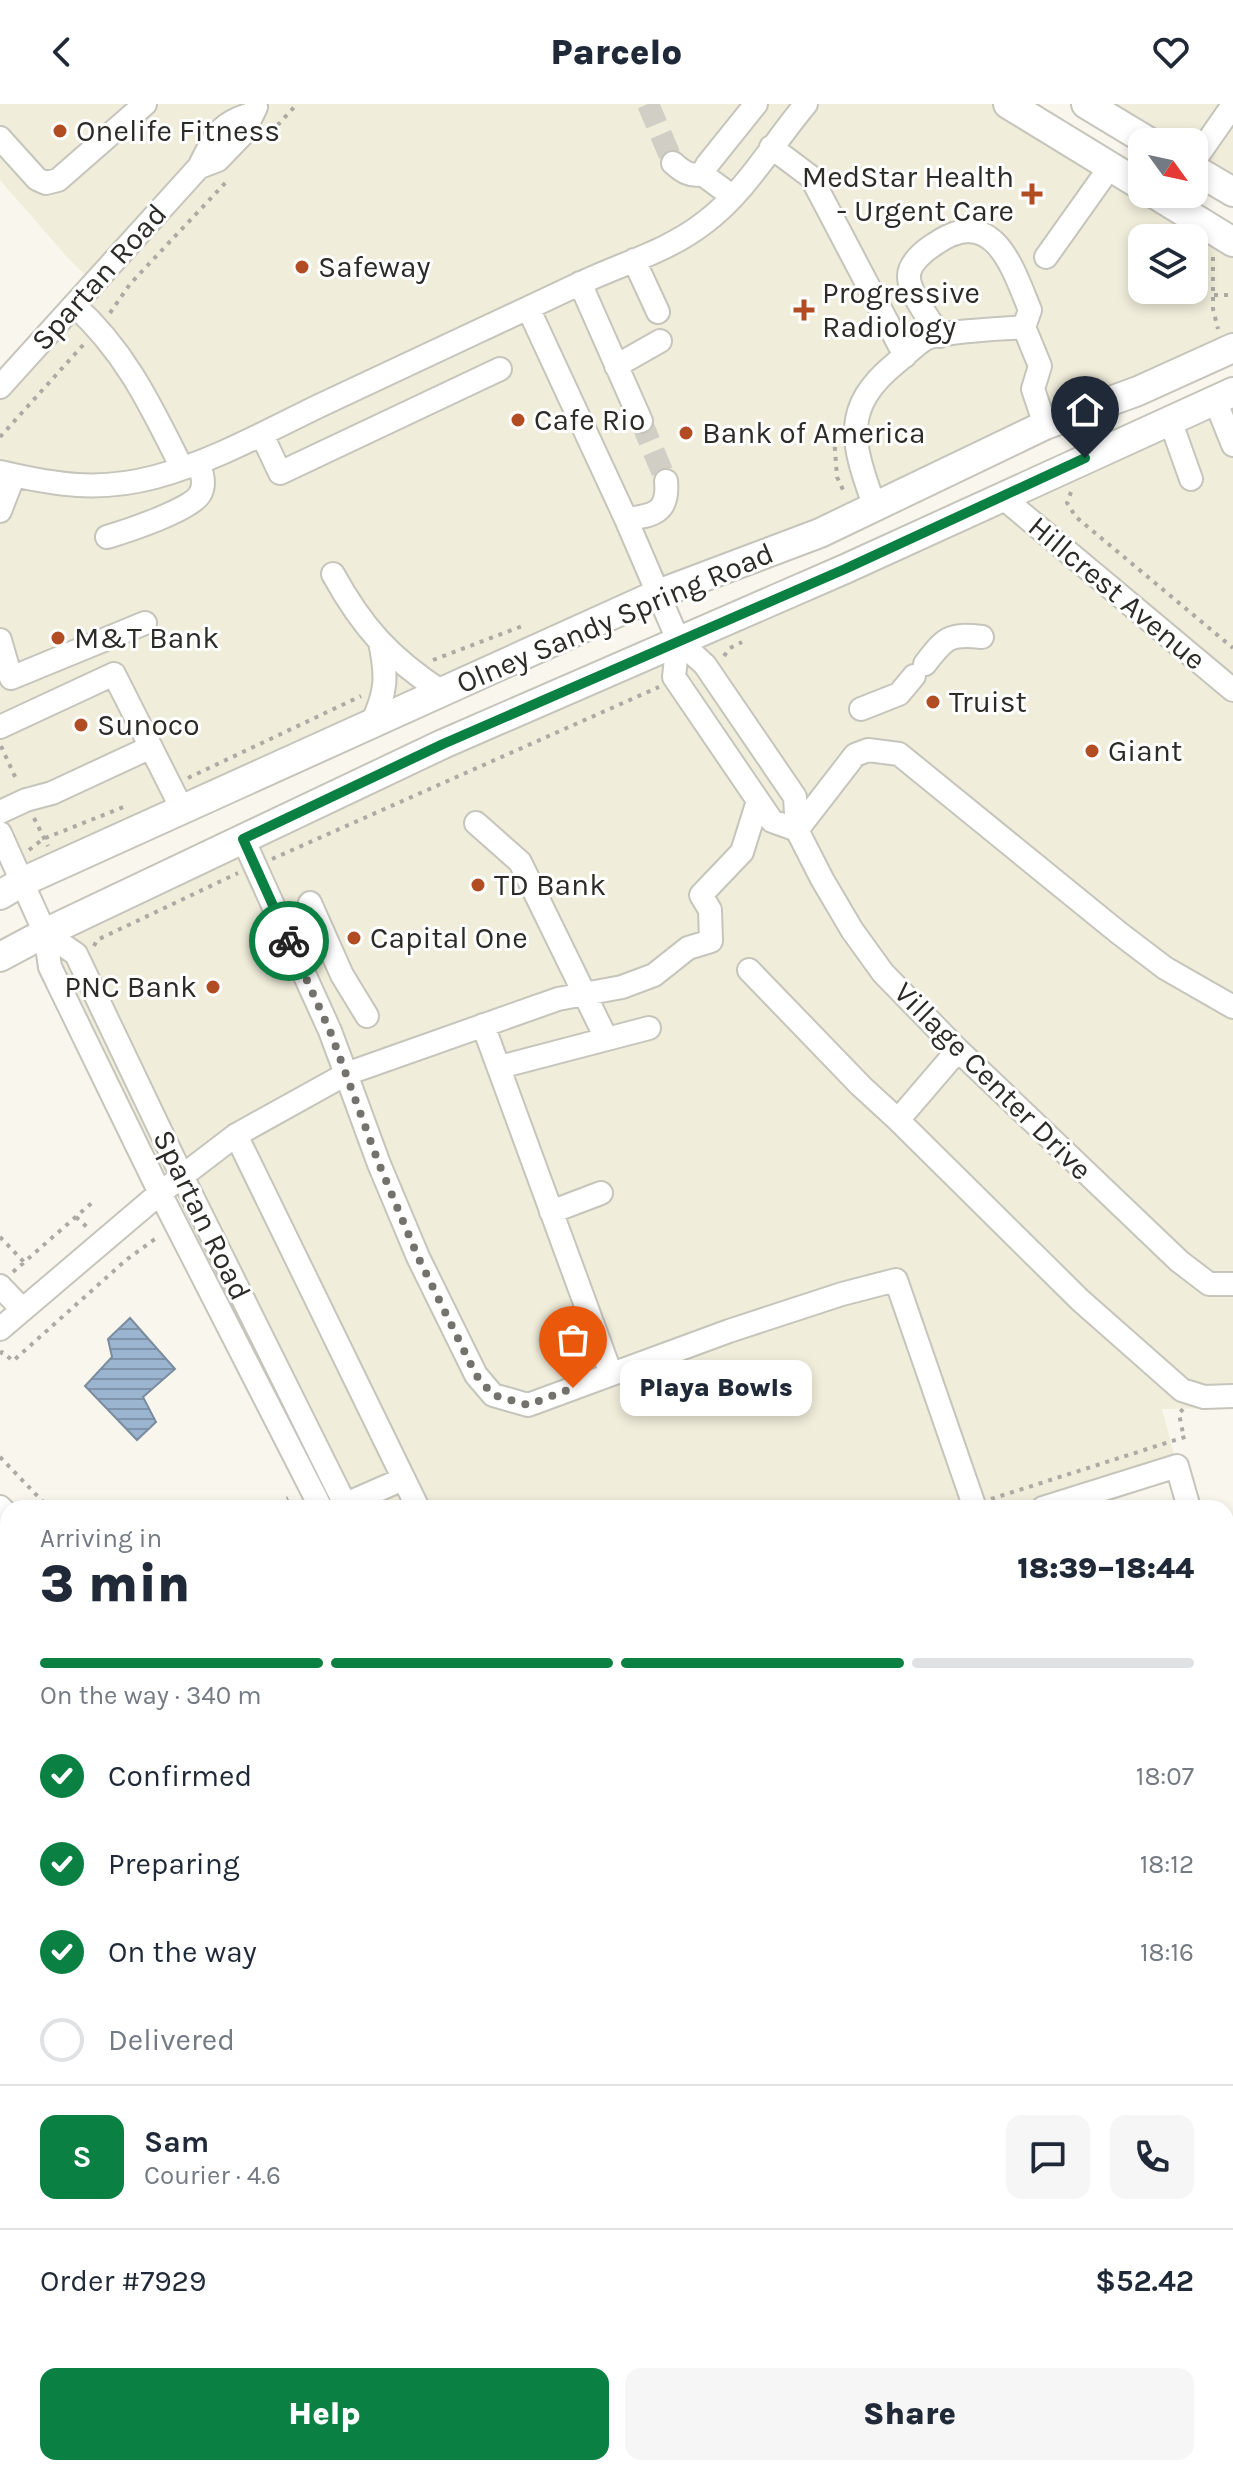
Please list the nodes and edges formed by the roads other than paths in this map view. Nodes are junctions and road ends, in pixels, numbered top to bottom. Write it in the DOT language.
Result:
graph roads {
  1 [pos="145,104"];
  2 [pos="806,104"];
  3 [pos="1008,104"];
  4 [pos="753,105"];
  5 [pos="1233,105"];
  6 [pos="1102,108"];
  7 [pos="254,109"];
  8 [pos="1130,128"];
  9 [pos="0,138"];
  10 [pos="1208,141"];
  11 [pos="771,147"];
  12 [pos="673,163"];
  13 [pos="1110,167"];
  14 [pos="702,174"];
  15 [pos="1208,177"];
  16 [pos="1128,178"];
  17 [pos="1233,192"];
  18 [pos="732,196"];
  19 [pos="1174,208"];
  20 [pos="1224,246"];
  21 [pos="1046,257"];
  22 [pos="634,260"];
  23 [pos="580,283"];
  24 [pos="74,305"];
  25 [pos="529,310"];
  26 [pos="658,312"];
  27 [pos="1024,327"];
  28 [pos="940,336"];
  29 [pos="1225,339"];
  30 [pos="660,341"];
  31 [pos="905,356"];
  32 [pos="616,366"];
  33 [pos="500,369"];
  34 [pos="0,387"];
  35 [pos="1224,396"];
  36 [pos="1170,420"];
  37 [pos="641,421"];
  38 [pos="1045,425"];
  39 [pos="262,435"];
  40 [pos="1233,445"];
  41 [pos="190,466"];
  42 [pos="7,473"];
  43 [pos="1191,479"];
  44 [pos="666,481"];
  45 [pos="1001,496"];
  46 [pos="875,508"];
  47 [pos="0,511"];
  48 [pos="626,519"];
  49 [pos="107,537"];
  50 [pos="333,574"];
  51 [pos="658,594"];
  52 [pos="145,623"];
  53 [pos="982,637"];
  54 [pos="0,640"];
  55 [pos="678,640"];
  56 [pos="380,642"];
  57 [pos="1233,690"];
  58 [pos="442,692"];
  59 [pos="861,709"];
  60 [pos="372,723"];
  61 [pos="0,727"];
  62 [pos="151,747"];
  63 [pos="758,801"];
  64 [pos="182,809"];
  65 [pos="0,812"];
  66 [pos="476,823"];
  67 [pos="797,830"];
  68 [pos="0,833"];
  69 [pos="243,839"];
  70 [pos="11,888"];
  71 [pos="310,903"];
  72 [pos="45,933"];
  73 [pos="0,957"];
  74 [pos="749,970"];
  75 [pos="586,993"];
  76 [pos="1233,1007"];
  77 [pos="367,1016"];
  78 [pos="483,1025"];
  79 [pos="649,1028"];
  80 [pos="606,1038"];
  81 [pos="958,1050"];
  82 [pos="500,1067"];
  83 [pos="346,1074"];
  84 [pos="898,1120"];
  85 [pos="236,1135"];
  86 [pos="182,1176"];
  87 [pos="160,1193"];
  88 [pos="601,1193"];
  89 [pos="551,1212"];
  90 [pos="6,1279"];
  91 [pos="1233,1284"];
  92 [pos="22,1309"];
  93 [pos="0,1329"];
  94 [pos="611,1374"];
  95 [pos="1233,1396"];
  96 [pos="403,1479"];
  97 [pos="317,1500"];
  98 [pos="340,1500"];
  99 [pos="358,1500"];
  100 [pos="414,1500"];
  101 [pos="980,1500"];
  102 [pos="1069,1500"];
  103 [pos="1187,1500"];
  1 -- 9 [label="street"];
  2 -- 11 [label="street"];
  3 -- 13 [label="main road"];
  4 -- 14 [label="street"];
  5 -- 10 [label="street"];
  6 -- 8 [label="main road"];
  7 -- 24 [label="street, Spartan Road"];
  11 -- 18 [label="street"];
  11 -- 31 [label="street"];
  12 -- 14 [label="street"];
  13 -- 16 [label="main road"];
  13 -- 21 [label="street"];
  14 -- 18 [label="street"];
  15 -- 17 [label="main road"];
  18 -- 22 [label="street"];
  19 -- 20 [label="main road"];
  22 -- 23 [label="street"];
  22 -- 26 [label="street"];
  23 -- 25 [label="street"];
  23 -- 32 [label="street"];
  24 -- 34 [label="street, Spartan Road"];
  24 -- 41 [label="street"];
  25 -- 39 [label="street"];
  25 -- 48 [label="street, Village Center Drive"];
  27 -- 28 [label="street"];
  27 -- 28 [label="street"];
  27 -- 38 [label="street"];
  28 -- 31 [label="street"];
  29 -- 38 [label="main road, Olney Sandy Spring Road"];
  30 -- 32 [label="street"];
  31 -- 46 [label="street"];
  32 -- 37 [label="street"];
  33 -- 39 [label="street"];
  35 -- 36 [label="main road, Olney Sandy Spring Road"];
  35 -- 40 [label="street"];
  36 -- 43 [label="street"];
  36 -- 45 [label="main road, Olney Sandy Spring Road"];
  38 -- 46 [label="main road, Olney Sandy Spring Road"];
  39 -- 41 [label="street"];
  41 -- 42 [label="street"];
  41 -- 49 [label="street"];
  42 -- 47 [label="street"];
  44 -- 48 [label="street"];
  45 -- 55 [label="main road, Olney Sandy Spring Road"];
  45 -- 57 [label="street, Hillcrest Avenue"];
  46 -- 51 [label="main road, Olney Sandy Spring Road"];
  48 -- 51 [label="street, Village Center Drive"];
  50 -- 56 [label="street"];
  51 -- 55 [label="street, Village Center Drive"];
  51 -- 58 [label="main road, Olney Sandy Spring Road"];
  52 -- 54 [label="street"];
  53 -- 59 [label="street"];
  55 -- 63 [label="street, Village Center Drive"];
  55 -- 67 [label="street, Village Center Drive"];
  55 -- 69 [label="main road, Olney Sandy Spring Road"];
  56 -- 58 [label="street"];
  56 -- 60 [label="street"];
  58 -- 60 [label="main road, Olney Sandy Spring Road"];
  60 -- 64 [label="main road, Olney Sandy Spring Road"];
  61 -- 62 [label="street"];
  62 -- 64 [label="street"];
  62 -- 65 [label="street"];
  63 -- 67 [label="street, Village Center Drive"];
  63 -- 75 [label="street"];
  64 -- 70 [label="main road, Olney Sandy Spring Road"];
  66 -- 75 [label="street"];
  67 -- 76 [label="street"];
  67 -- 81 [label="street, Village Center Drive"];
  68 -- 70 [label="street, Spartan Road"];
  69 -- 72 [label="main road, Olney Sandy Spring Road"];
  69 -- 83 [label="street"];
  70 -- 72 [label="street, Spartan Road"];
  71 -- 77 [label="street"];
  72 -- 73 [label="main road, Olney Sandy Spring Road"];
  72 -- 86 [label="street, Spartan Road"];
  72 -- 87 [label="street, Spartan Road"];
  74 -- 84 [label="street"];
  75 -- 78 [label="street"];
  75 -- 80 [label="street"];
  78 -- 82 [label="street"];
  78 -- 83 [label="street"];
  79 -- 80 [label="street"];
  80 -- 82 [label="street"];
  81 -- 84 [label="street"];
  81 -- 91 [label="street, Village Center Drive"];
  82 -- 89 [label="street"];
  83 -- 85 [label="street"];
  83 -- 94 [label="street"];
  84 -- 95 [label="street"];
  85 -- 86 [label="street"];
  85 -- 96 [label="street"];
  86 -- 87 [label="street"];
  86 -- 98 [label="street, Spartan Road"];
  87 -- 92 [label="street"];
  87 -- 97 [label="street, Spartan Road"];
  88 -- 89 [label="street"];
  89 -- 94 [label="street"];
  90 -- 92 [label="street"];
  92 -- 93 [label="street"];
  94 -- 101 [label="street"];
  96 -- 99 [label="street"];
  96 -- 100 [label="street"];
  102 -- 103 [label="street"];
}
